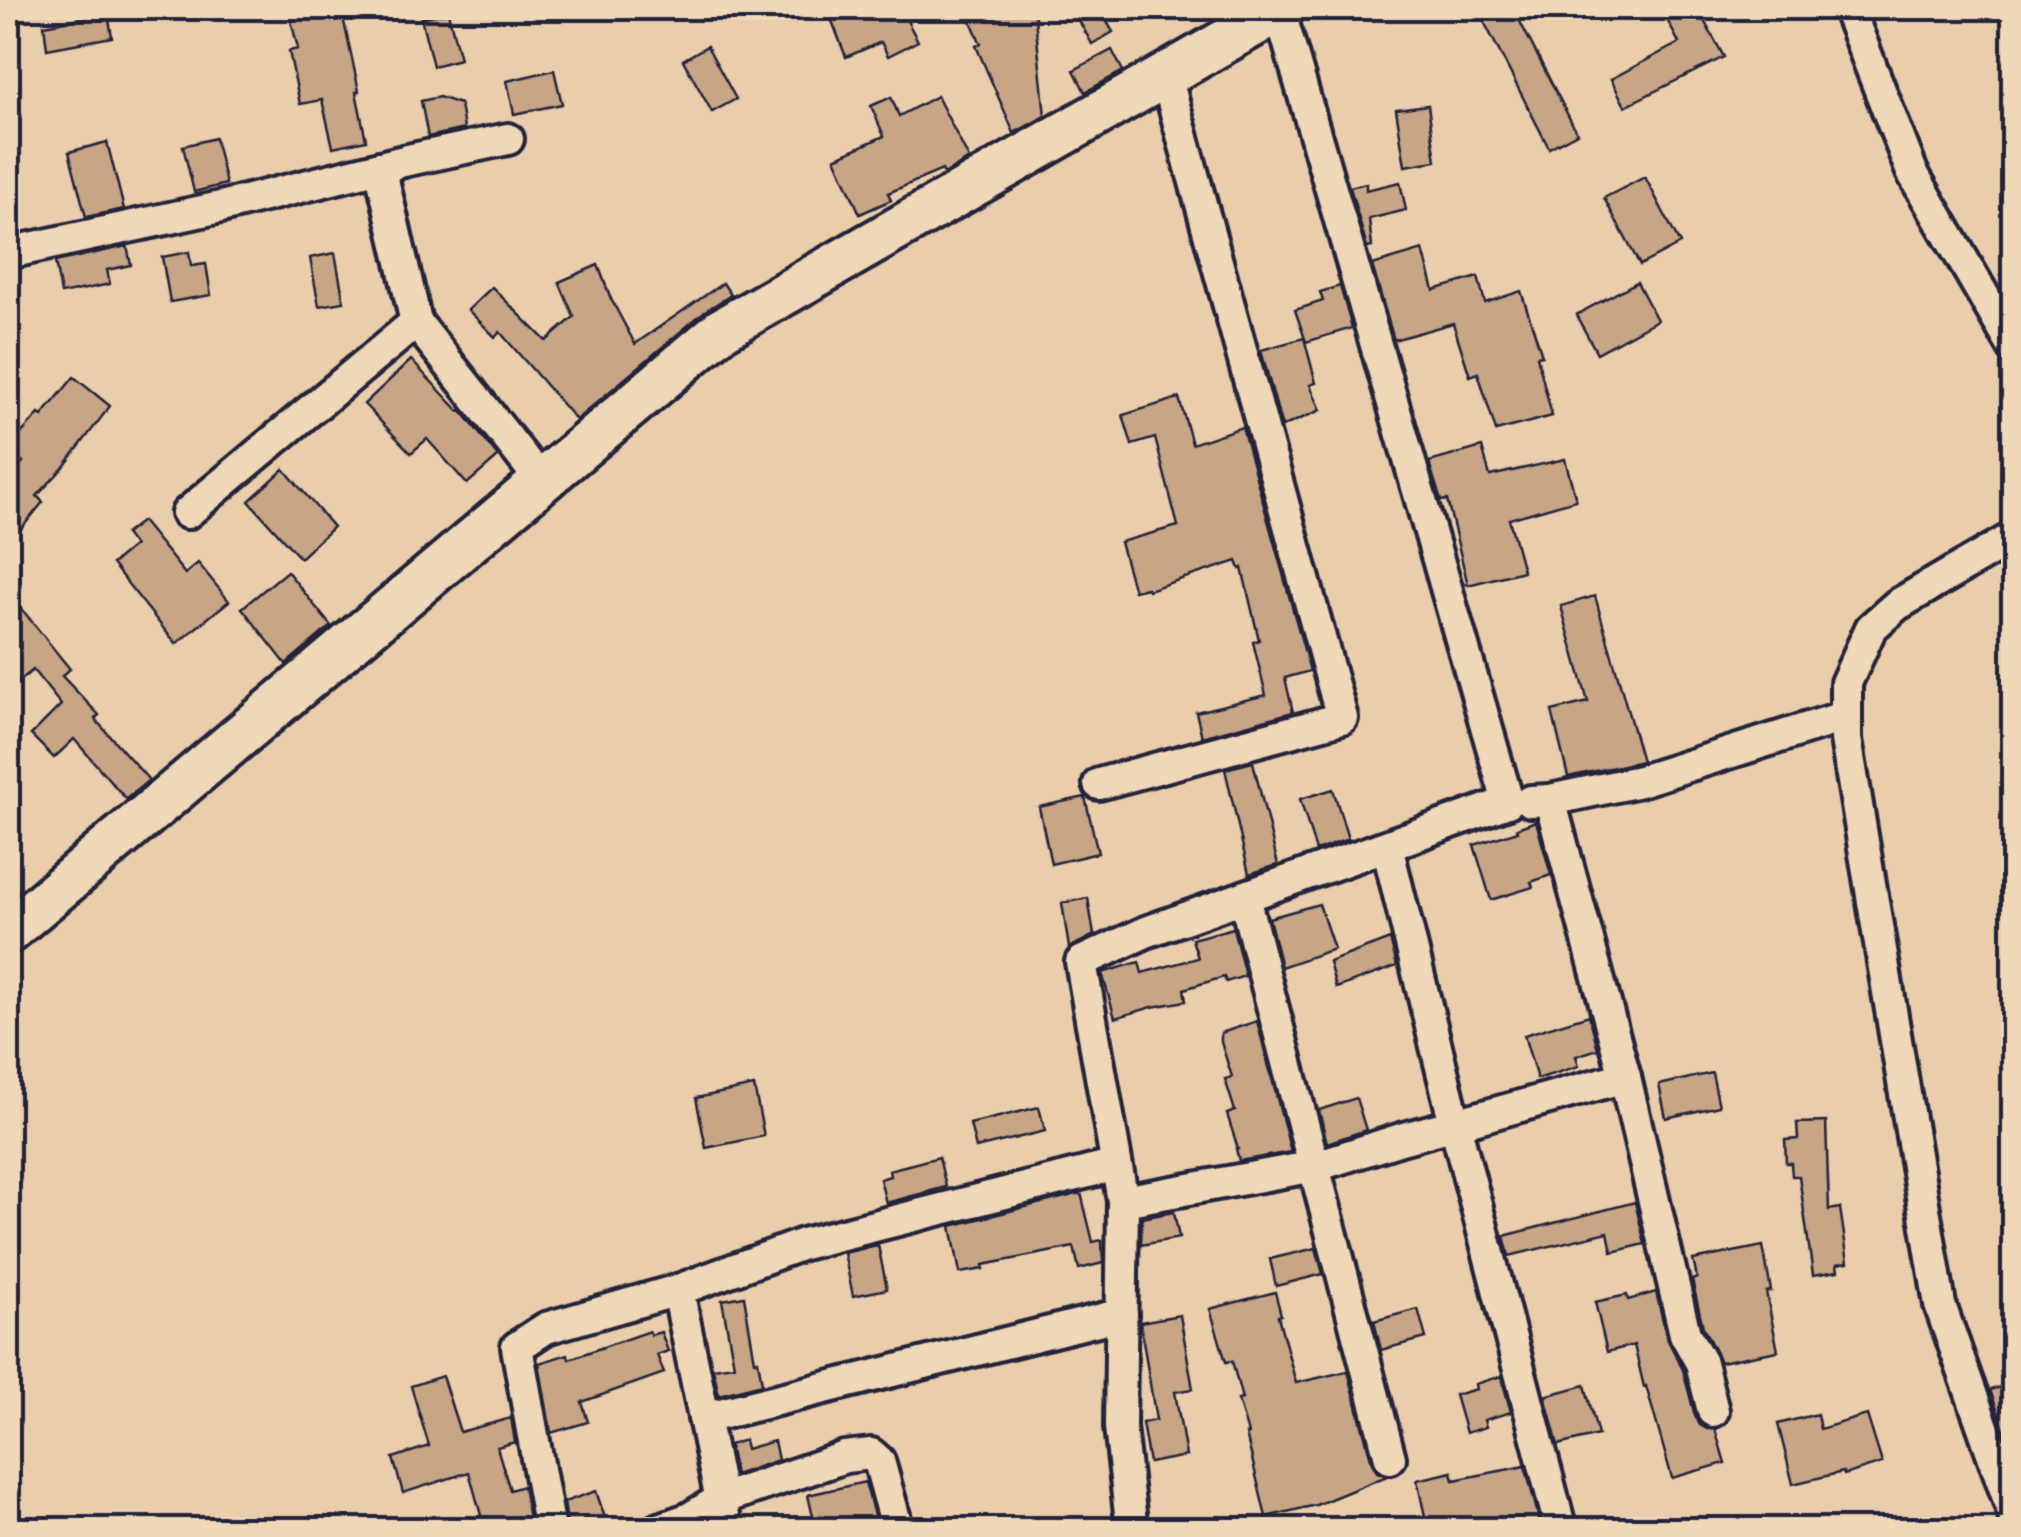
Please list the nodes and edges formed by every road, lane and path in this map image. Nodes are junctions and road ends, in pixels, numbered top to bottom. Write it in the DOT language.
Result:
graph roads {
  1 [pos="1281,8"];
  2 [pos="1848,8"];
  3 [pos="1166,76"];
  4 [pos="508,139"];
  5 [pos="380,168"];
  6 [pos="8,253"];
  7 [pos="416,322"];
  8 [pos="2014,348"];
  9 [pos="542,482"];
  10 [pos="186,513"];
  11 [pos="2014,536"];
  12 [pos="1846,716"];
  13 [pos="1098,784"];
  14 [pos="1550,800"];
  15 [pos="1508,802"];
  16 [pos="1387,846"];
  17 [pos="1244,896"];
  18 [pos="8,932"];
  19 [pos="1624,1077"];
  20 [pos="1455,1124"];
  21 [pos="1116,1165"];
  22 [pos="1316,1166"];
  23 [pos="1123,1201"];
  24 [pos="678,1290"];
  25 [pos="1122,1314"];
  26 [pos="1714,1411"];
  27 [pos="704,1418"];
  28 [pos="1390,1458"];
  29 [pos="720,1498"];
  30 [pos="2014,1515"];
  31 [pos="550,1530"];
  32 [pos="658,1530"];
  33 [pos="727,1530"];
  34 [pos="898,1530"];
  35 [pos="1132,1530"];
  36 [pos="1561,1530"];
  1 -- 3 [label="street"];
  1 -- 15 [label="street"];
  2 -- 8 [label="street"];
  3 -- 9 [label="street"];
  3 -- 13 [label="street"];
  4 -- 5 [label="street"];
  5 -- 6 [label="street"];
  5 -- 7 [label="street"];
  7 -- 9 [label="street"];
  7 -- 10 [label="street"];
  9 -- 18 [label="street"];
  11 -- 12 [label="street"];
  12 -- 14 [label="street"];
  12 -- 30 [label="street"];
  14 -- 15 [label="street"];
  14 -- 19 [label="street"];
  15 -- 16 [label="street"];
  16 -- 17 [label="street"];
  16 -- 20 [label="street"];
  17 -- 21 [label="street"];
  17 -- 22 [label="street"];
  19 -- 20 [label="street"];
  19 -- 26 [label="street"];
  20 -- 22 [label="street"];
  20 -- 36 [label="street"];
  21 -- 23 [label="street"];
  21 -- 24 [label="street"];
  22 -- 23 [label="street"];
  22 -- 28 [label="street"];
  23 -- 25 [label="street"];
  24 -- 27 [label="street"];
  24 -- 31 [label="street"];
  25 -- 27 [label="street"];
  25 -- 35 [label="street"];
  27 -- 29 [label="street"];
  29 -- 32 [label="street"];
  29 -- 33 [label="street"];
  29 -- 34 [label="street"];
}
